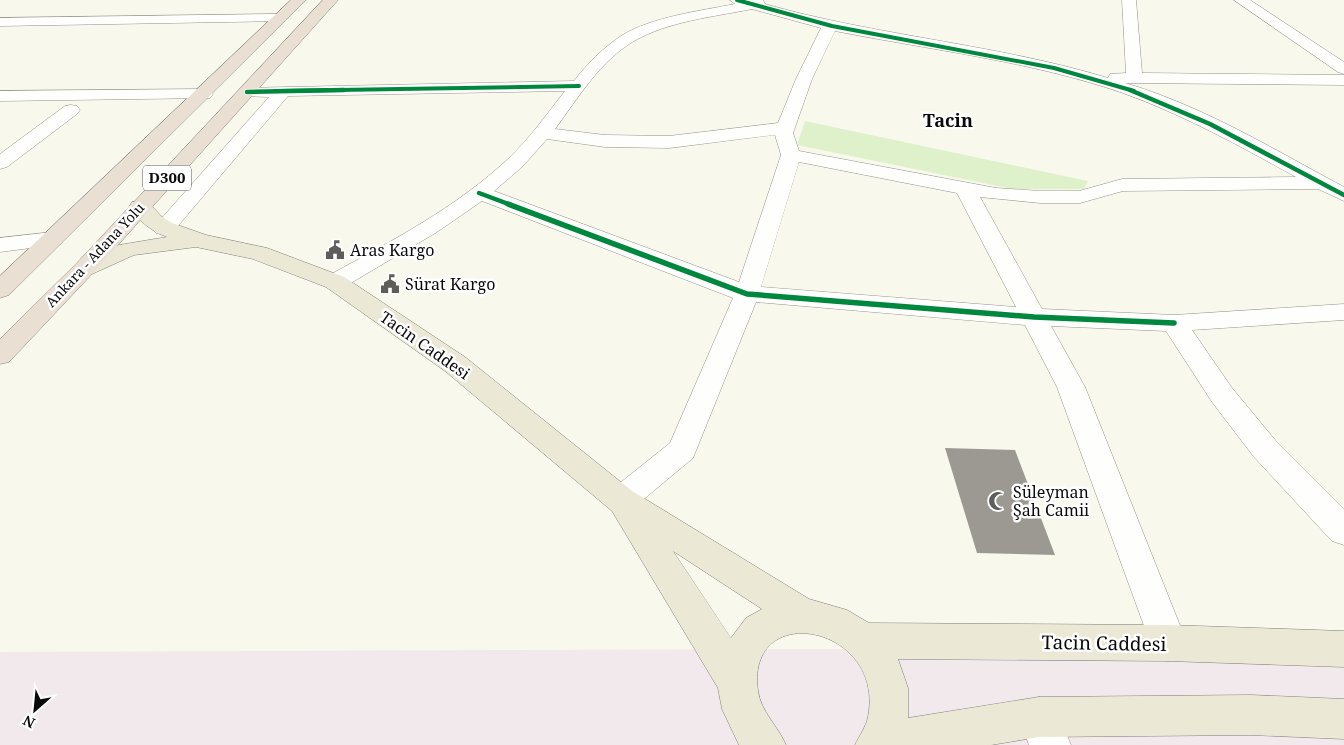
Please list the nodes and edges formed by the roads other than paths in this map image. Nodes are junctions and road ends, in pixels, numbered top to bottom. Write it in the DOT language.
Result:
graph roads {
  1 [pos="299,0"];
  2 [pos="331,0"];
  3 [pos="770,0"];
  4 [pos="1129,0"];
  5 [pos="1241,0"];
  6 [pos="744,2"];
  7 [pos="280,18"];
  8 [pos="0,22"];
  9 [pos="830,25"];
  10 [pos="1344,69"];
  11 [pos="1088,78"];
  12 [pos="1134,78"];
  13 [pos="1344,80"];
  14 [pos="579,86"];
  15 [pos="283,91"];
  16 [pos="247,92"];
  17 [pos="204,94"];
  18 [pos="0,96"];
  19 [pos="189,109"];
  20 [pos="71,110"];
  21 [pos="0,111"];
  22 [pos="786,128"];
  23 [pos="544,133"];
  24 [pos="791,154"];
  25 [pos="0,163"];
  26 [pos="1322,183"];
  27 [pos="965,188"];
  28 [pos="479,193"];
  29 [pos="1344,194"];
  30 [pos="140,207"];
  31 [pos="164,228"];
  32 [pos="53,238"];
  33 [pos="200,240"];
  34 [pos="0,244"];
  35 [pos="84,269"];
  36 [pos="335,282"];
  37 [pos="0,290"];
  38 [pos="747,294"];
  39 [pos="1344,312"];
  40 [pos="1034,317"];
  41 [pos="1174,323"];
  42 [pos="0,355"];
  43 [pos="621,500"];
  44 [pos="1344,531"];
  45 [pos="804,615"];
  46 [pos="863,641"];
  47 [pos="1168,643"];
  48 [pos="1344,649"];
  49 [pos="736,681"];
  50 [pos="1344,719"];
  51 [pos="1019,732"];
  52 [pos="755,739"];
  53 [pos="877,744"];
  1 -- 7 [label="highway, D300"];
  2 -- 16 [label="highway, Ankara - Adana Yolu / D300"];
  3 -- 6 [label="street"];
  4 -- 12 [label="street"];
  5 -- 10 [label="street"];
  6 -- 9 [label="street"];
  6 -- 14 [label="street"];
  7 -- 8 [label="street"];
  7 -- 17 [label="highway, D300"];
  9 -- 11 [label="street"];
  9 -- 22 [label="street"];
  11 -- 12 [label="street"];
  11 -- 26 [label="street"];
  12 -- 13 [label="street"];
  14 -- 15 [label="street"];
  14 -- 23 [label="street"];
  15 -- 16 [label="street"];
  15 -- 31 [label="street"];
  16 -- 30 [label="highway, Ankara - Adana Yolu / D300"];
  17 -- 18 [label="street"];
  17 -- 19 [label="highway, D300"];
  19 -- 20 [label="street"];
  19 -- 32 [label="highway, D300"];
  20 -- 21 [label="street"];
  20 -- 25 [label="street"];
  22 -- 23 [label="street"];
  22 -- 24 [label="street"];
  23 -- 28 [label="street"];
  24 -- 27 [label="street"];
  24 -- 38 [label="street"];
  26 -- 27 [label="street"];
  26 -- 29 [label="street"];
  27 -- 40 [label="street"];
  28 -- 36 [label="street"];
  28 -- 38 [label="street"];
  30 -- 31 [label="main road, Tacin Caddesi"];
  30 -- 35 [label="highway, Ankara - Adana Yolu / D300"];
  31 -- 33 [label="main road, Tacin Caddesi"];
  32 -- 34 [label="street"];
  32 -- 37 [label="highway, D300"];
  33 -- 35 [label="main road, Tacin Caddesi"];
  33 -- 36 [label="main road, Tacin Caddesi"];
  35 -- 42 [label="highway, Ankara - Adana Yolu / D300"];
  36 -- 43 [label="main road, Tacin Caddesi"];
  38 -- 40 [label="street"];
  38 -- 43 [label="street"];
  39 -- 41 [label="street"];
  40 -- 41 [label="street"];
  40 -- 47 [label="street"];
  41 -- 44 [label="street"];
  43 -- 45 [label="main road, Tacin Caddesi"];
  43 -- 49 [label="main road, Tacin Caddesi"];
  45 -- 46 [label="main road"];
  45 -- 49 [label="main road"];
  46 -- 47 [label="main road, Tacin Caddesi"];
  46 -- 53 [label="main road"];
  47 -- 48 [label="main road, Tacin Caddesi"];
  49 -- 52 [label="main road"];
  50 -- 51 [label="main road"];
  51 -- 53 [label="main road"];
}
